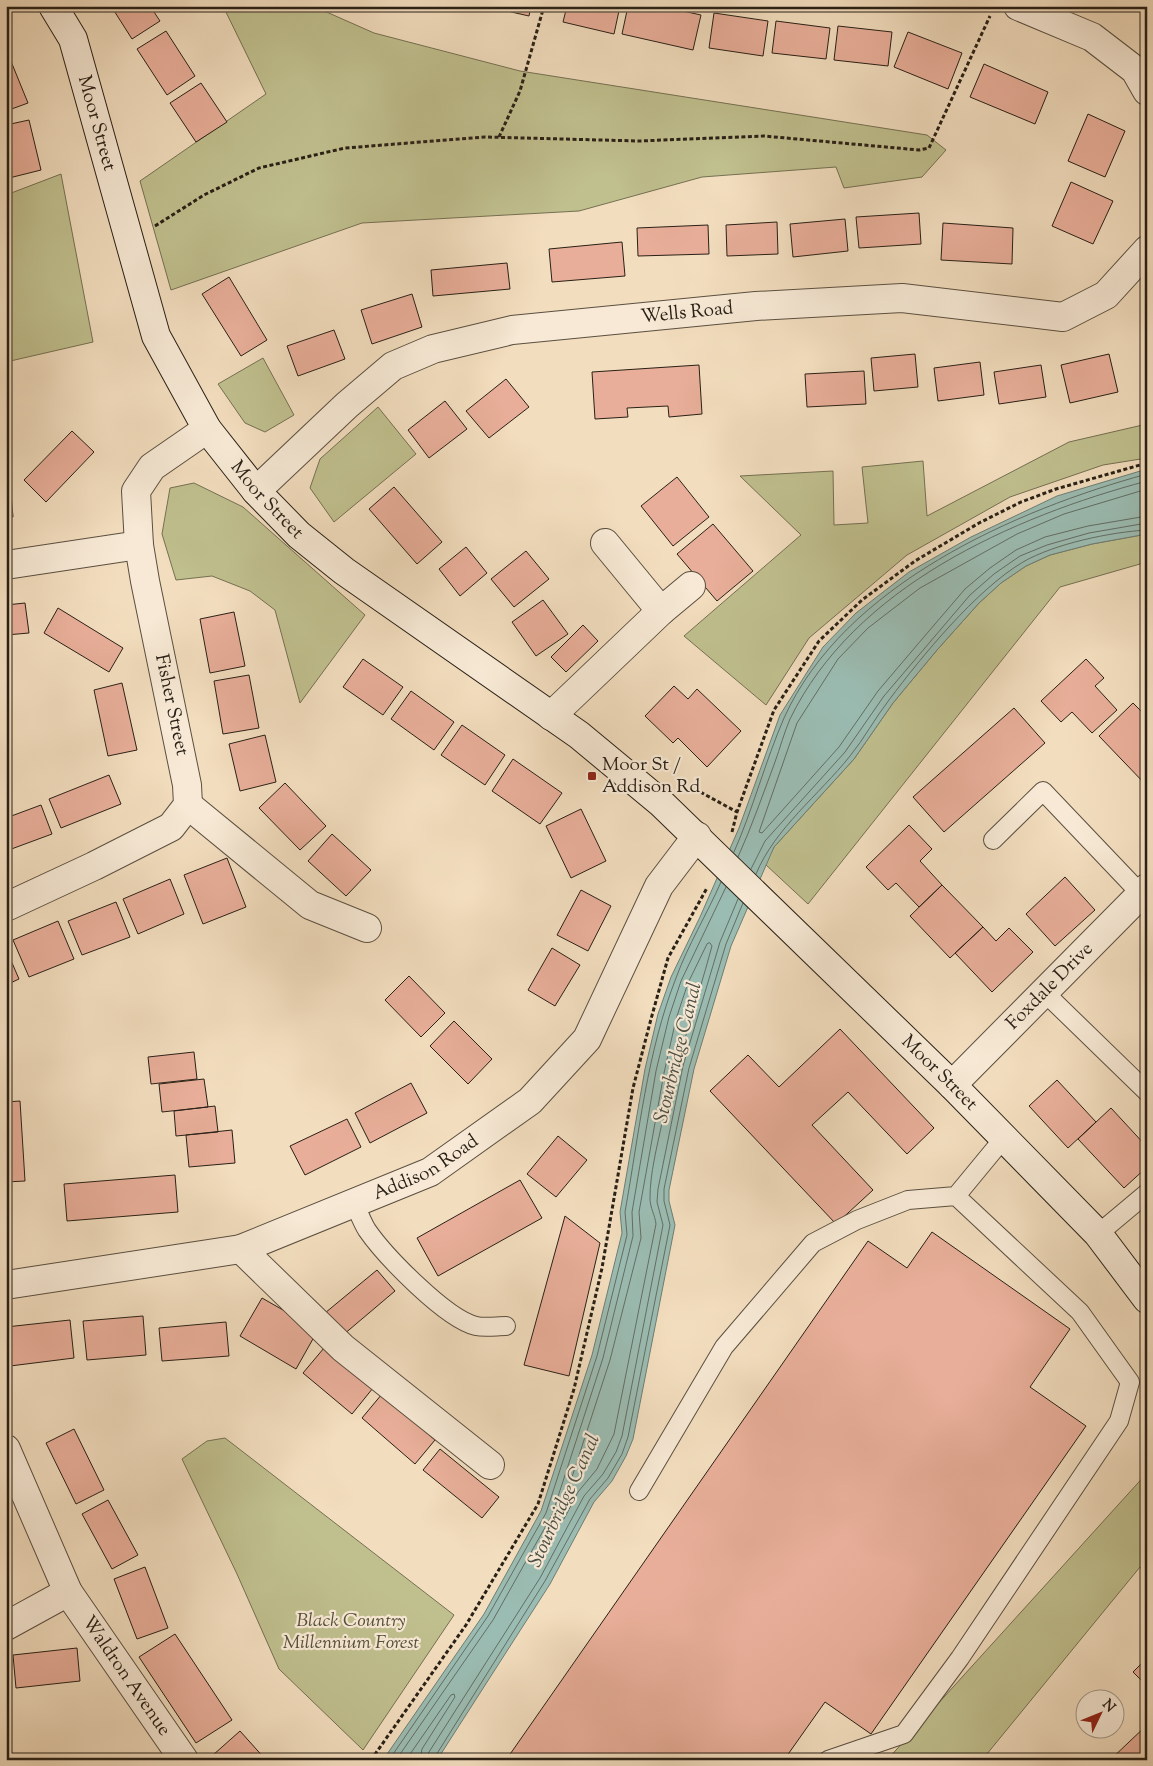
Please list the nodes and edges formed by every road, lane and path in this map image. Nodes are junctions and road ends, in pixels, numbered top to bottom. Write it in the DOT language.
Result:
graph roads {
  1 [pos="53,6"];
  2 [pos="544,6"];
  3 [pos="1018,6"];
  4 [pos="991,15"];
  5 [pos="1147,91"];
  6 [pos="500,137"];
  7 [pos="130,242"];
  8 [pos="1147,250"];
  9 [pos="207,430"];
  10 [pos="1147,463"];
  11 [pos="256,491"];
  12 [pos="605,543"];
  13 [pos="139,545"];
  14 [pos="6,565"];
  15 [pos="691,586"];
  16 [pos="661,611"];
  17 [pos="551,716"];
  18 [pos="188,805"];
  19 [pos="697,836"];
  20 [pos="993,840"];
  21 [pos="720,858"];
  22 [pos="1144,891"];
  23 [pos="6,907"];
  24 [pos="367,928"];
  25 [pos="1044,992"];
  26 [pos="952,1085"];
  27 [pos="1147,1092"];
  28 [pos="1003,1139"];
  29 [pos="1147,1193"];
  30 [pos="956,1196"];
  31 [pos="354,1202"];
  32 [pos="1098,1234"];
  33 [pos="241,1249"];
  34 [pos="6,1285"];
  35 [pos="1147,1299"];
  36 [pos="506,1326"];
  37 [pos="6,1449"];
  38 [pos="490,1465"];
  39 [pos="640,1492"];
  40 [pos="68,1592"];
  41 [pos="6,1626"];
  42 [pos="184,1760"];
  43 [pos="371,1760"];
  44 [pos="828,1760"];
  1 -- 7 [label="street, Moor Street"];
  2 -- 6 [label="path"];
  3 -- 5 [label="street"];
  4 -- 6 [label="path"];
  6 -- 7 [label="path"];
  7 -- 9 [label="street, Moor Street"];
  8 -- 11 [label="street, Wells Road"];
  9 -- 11 [label="street, Moor Street"];
  9 -- 13 [label="street, Fisher Street"];
  10 -- 21 [label="path"];
  11 -- 17 [label="street, Moor Street"];
  12 -- 16 [label="street"];
  13 -- 14 [label="street"];
  13 -- 18 [label="street, Fisher Street"];
  15 -- 16 [label="street"];
  16 -- 17 [label="street"];
  17 -- 19 [label="street, Moor Street"];
  18 -- 23 [label="street"];
  18 -- 24 [label="street"];
  19 -- 21 [label="street, Moor Street"];
  19 -- 31 [label="street, Addison Road"];
  20 -- 22 [label="lane"];
  21 -- 26 [label="street, Moor Street"];
  21 -- 43 [label="path"];
  22 -- 25 [label="street, Foxdale Drive"];
  25 -- 26 [label="street, Foxdale Drive"];
  25 -- 27 [label="lane"];
  26 -- 28 [label="street, Moor Street"];
  28 -- 30 [label="lane"];
  28 -- 32 [label="street, Moor Street"];
  29 -- 32 [label="lane"];
  30 -- 39 [label="lane"];
  30 -- 44 [label="lane"];
  31 -- 33 [label="street, Addison Road"];
  31 -- 36 [label="lane"];
  32 -- 35 [label="street, Moor Street"];
  33 -- 34 [label="street, Addison Road"];
  33 -- 38 [label="street"];
  37 -- 40 [label="street, Waldron Avenue"];
  40 -- 41 [label="street"];
  40 -- 42 [label="street, Waldron Avenue"];
}
